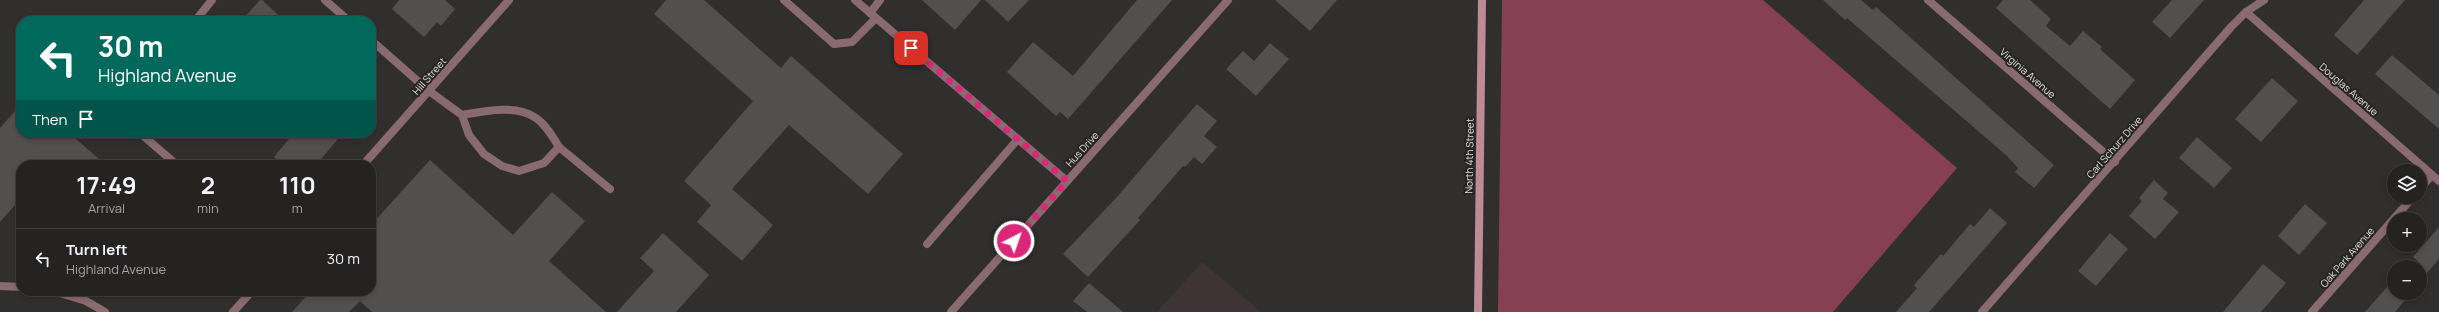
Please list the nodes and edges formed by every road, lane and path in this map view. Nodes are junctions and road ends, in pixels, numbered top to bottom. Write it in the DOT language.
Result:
graph roads {
  1 [pos="212,0"];
  2 [pos="325,0"];
  3 [pos="509,0"];
  4 [pos="784,0"];
  5 [pos="855,0"];
  6 [pos="880,0"];
  7 [pos="1228,0"];
  8 [pos="1482,0"];
  9 [pos="1928,0"];
  10 [pos="2264,0"];
  11 [pos="2246,12"];
  12 [pos="873,15"];
  13 [pos="198,16"];
  14 [pos="343,16"];
  15 [pos="376,44"];
  16 [pos="429,91"];
  17 [pos="462,115"];
  18 [pos="146,138"];
  19 [pos="1018,139"];
  20 [pos="559,147"];
  21 [pos="171,160"];
  22 [pos="367,160"];
  23 [pos="2115,162"];
  24 [pos="2432,175"];
  25 [pos="1067,181"];
  26 [pos="2427,181"];
  27 [pos="2439,181"];
  28 [pos="610,189"];
  29 [pos="2407,204"];
  30 [pos="927,244"];
  31 [pos="0,286"];
  32 [pos="16,287"];
  33 [pos="70,296"];
  34 [pos="247,296"];
  35 [pos="105,312"];
  36 [pos="233,312"];
  37 [pos="951,312"];
  38 [pos="1478,312"];
  39 [pos="1982,312"];
  40 [pos="2312,312"];
  1 -- 13 [label="street"];
  2 -- 14 [label="street"];
  3 -- 16 [label="street, Hill Street"];
  4 -- 12 [label="street"];
  5 -- 12 [label="street"];
  6 -- 12 [label="street"];
  7 -- 25 [label="street, Hus Drive"];
  8 -- 38 [label="street, North 4th Street"];
  9 -- 23 [label="street, Virginia Avenue"];
  10 -- 11 [label="street, Carl Schurz Drive"];
  11 -- 23 [label="street, Carl Schurz Drive"];
  11 -- 24 [label="street, Douglas Avenue"];
  12 -- 19 [label="street"];
  15 -- 16 [label="street"];
  16 -- 17 [label="street"];
  16 -- 22 [label="street, Hill Street"];
  17 -- 20 [label="street"];
  17 -- 20 [label="street"];
  18 -- 21 [label="street"];
  19 -- 25 [label="street"];
  19 -- 30 [label="street"];
  20 -- 28 [label="street"];
  23 -- 39 [label="street, Carl Schurz Drive"];
  24 -- 26 [label="street"];
  24 -- 27 [label="street, Douglas Avenue"];
  25 -- 37 [label="street, Hus Drive"];
  29 -- 40 [label="street, Oak Park Avenue"];
  31 -- 32 [label="street"];
  33 -- 35 [label="street"];
  34 -- 36 [label="street"];
}
